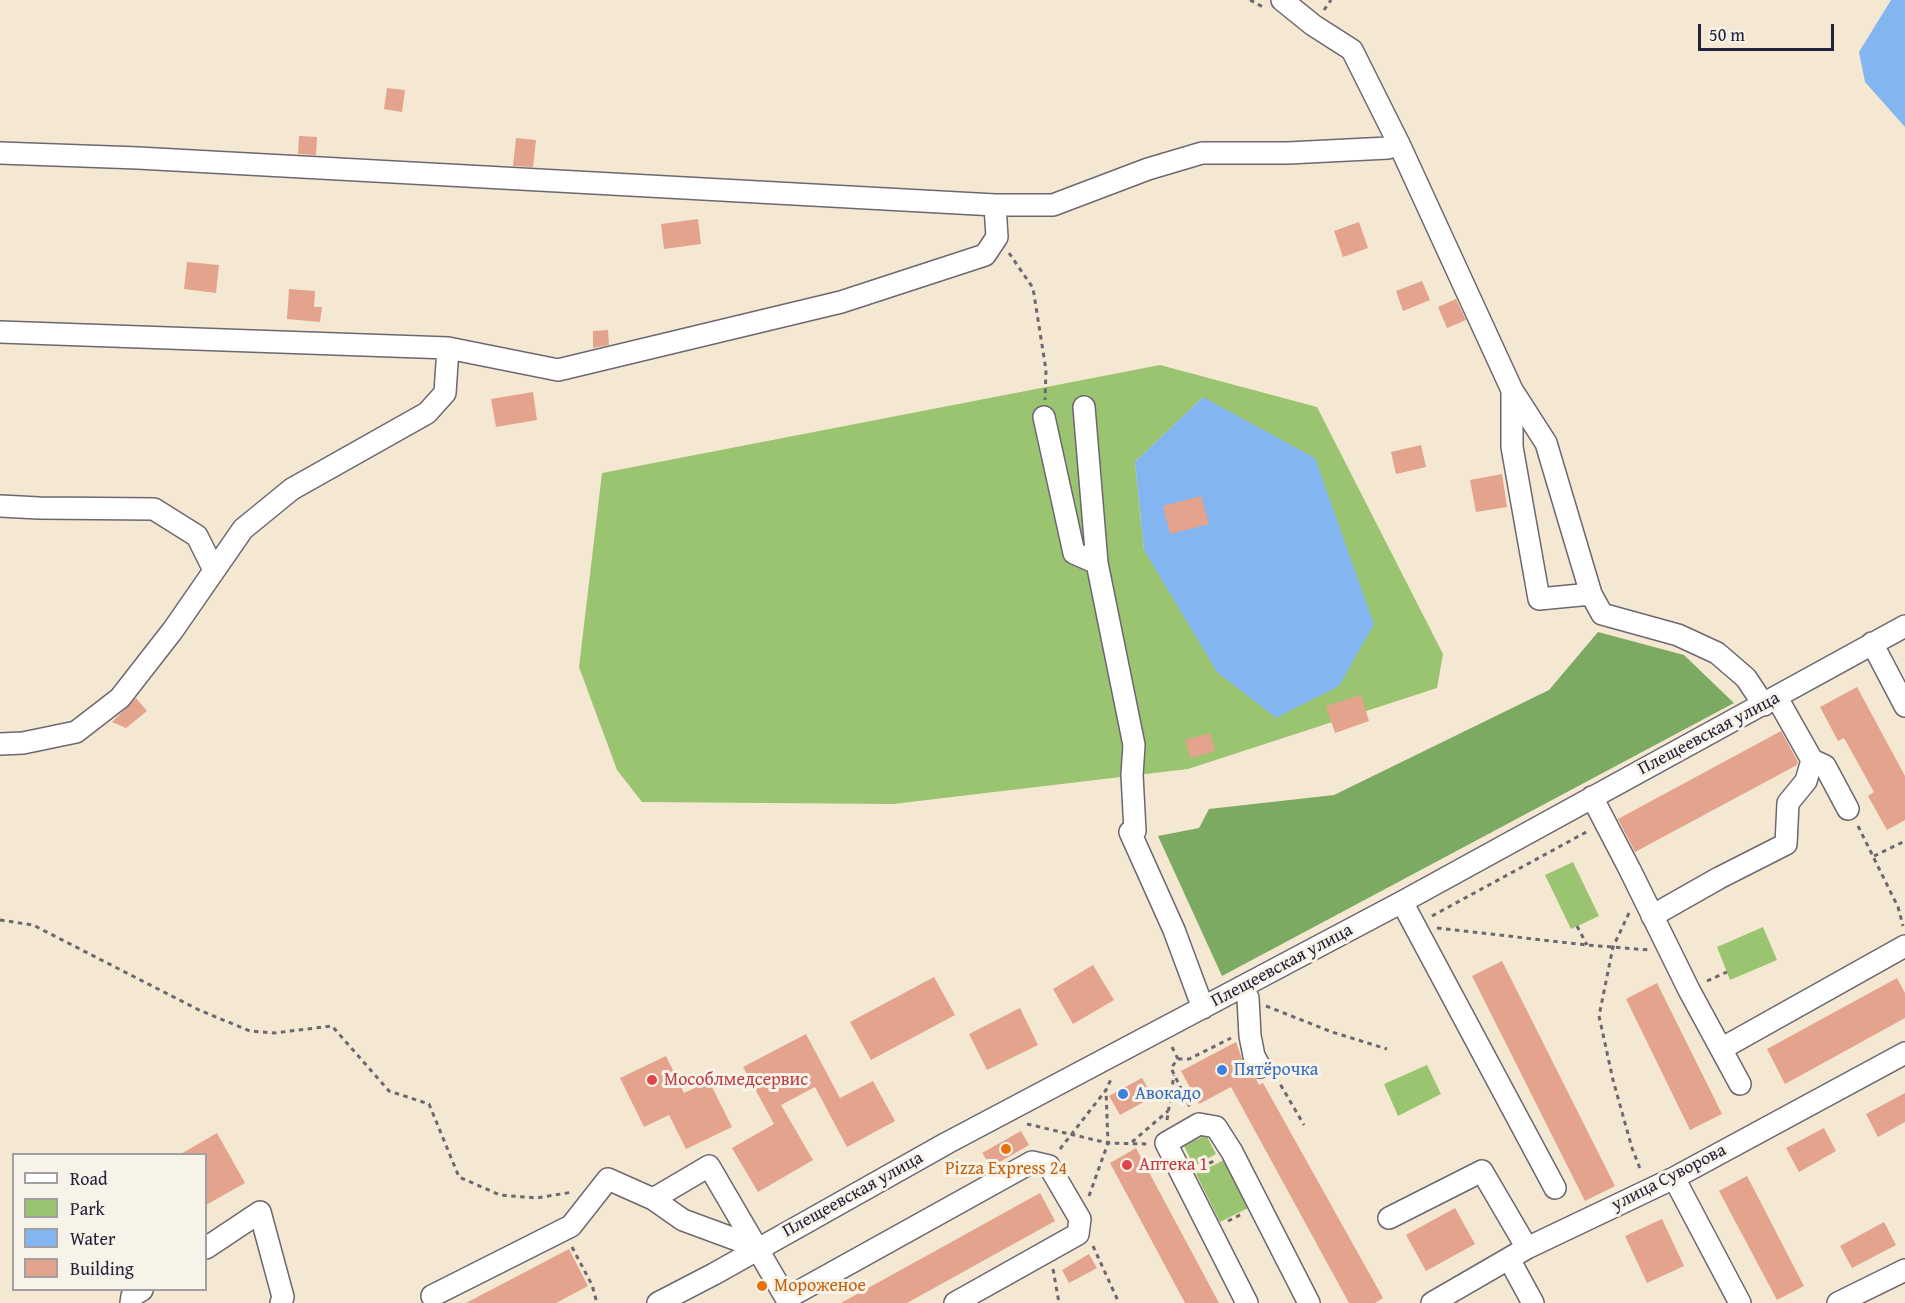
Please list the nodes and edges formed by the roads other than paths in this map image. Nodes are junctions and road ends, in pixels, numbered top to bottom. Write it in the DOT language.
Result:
graph roads {
  1 [pos="1282,0"];
  2 [pos="1399,144"];
  3 [pos="0,153"];
  4 [pos="995,205"];
  5 [pos="0,332"];
  6 [pos="448,348"];
  7 [pos="1512,390"];
  8 [pos="1084,407"];
  9 [pos="1044,417"];
  10 [pos="0,506"];
  11 [pos="1097,563"];
  12 [pos="214,570"];
  13 [pos="1591,594"];
  14 [pos="1905,626"];
  15 [pos="1872,643"];
  16 [pos="1770,702"];
  17 [pos="1905,706"];
  18 [pos="0,744"];
  19 [pos="1812,759"];
  20 [pos="1592,797"];
  21 [pos="1848,808"];
  22 [pos="1402,902"];
  23 [pos="1652,916"];
  24 [pos="1905,946"];
  25 [pos="1245,993"];
  26 [pos="1203,1008"];
  27 [pos="1722,1049"];
  28 [pos="1905,1053"];
  29 [pos="1260,1066"];
  30 [pos="1740,1084"];
  31 [pos="1674,1178"];
  32 [pos="1555,1188"];
  33 [pos="653,1199"];
  34 [pos="1389,1218"];
  35 [pos="207,1247"];
  36 [pos="759,1248"];
  37 [pos="1518,1253"];
  38 [pos="1905,1270"];
  39 [pos="140,1291"];
  40 [pos="692,1295"];
  41 [pos="432,1296"];
  42 [pos="788,1301"];
  43 [pos="131,1303"];
  44 [pos="280,1303"];
  45 [pos="657,1303"];
  46 [pos="955,1303"];
  47 [pos="1247,1303"];
  48 [pos="1309,1303"];
  49 [pos="1432,1303"];
  50 [pos="1533,1303"];
  51 [pos="1740,1303"];
  52 [pos="1838,1303"];
  1 -- 2 [label="street"];
  2 -- 4 [label="street"];
  2 -- 7 [label="street"];
  3 -- 4 [label="street"];
  4 -- 6 [label="street"];
  5 -- 6 [label="street"];
  6 -- 12 [label="street"];
  7 -- 13 [label="street"];
  7 -- 13 [label="street"];
  8 -- 11 [label="street"];
  9 -- 11 [label="street"];
  10 -- 12 [label="street"];
  11 -- 26 [label="street"];
  12 -- 18 [label="street"];
  13 -- 16 [label="street"];
  14 -- 15 [label="street, Плещеевская улица"];
  15 -- 16 [label="street, Плещеевская улица"];
  15 -- 17 [label="street"];
  16 -- 19 [label="street"];
  16 -- 20 [label="street, Плещеевская улица"];
  19 -- 21 [label="street"];
  19 -- 23 [label="street"];
  20 -- 22 [label="street, Плещеевская улица"];
  20 -- 23 [label="street"];
  22 -- 25 [label="street, Плещеевская улица"];
  22 -- 32 [label="street"];
  23 -- 27 [label="street"];
  24 -- 27 [label="street"];
  25 -- 26 [label="street, Плещеевская улица"];
  25 -- 29 [label="street"];
  26 -- 36 [label="street, Плещеевская улица"];
  27 -- 30 [label="street"];
  28 -- 31 [label="street, улица Суворова"];
  31 -- 37 [label="street, улица Суворова"];
  31 -- 51 [label="street"];
  33 -- 36 [label="street"];
  33 -- 36 [label="street"];
  33 -- 41 [label="street"];
  34 -- 37 [label="street"];
  35 -- 44 [label="street"];
  36 -- 40 [label="street, Плещеевская улица"];
  36 -- 42 [label="street"];
  37 -- 49 [label="street, улица Суворова"];
  37 -- 50 [label="street"];
  38 -- 52 [label="street"];
  39 -- 43 [label="street"];
  40 -- 45 [label="street, Плещеевская улица"];
  42 -- 46 [label="street"];
  47 -- 48 [label="street"];
}
